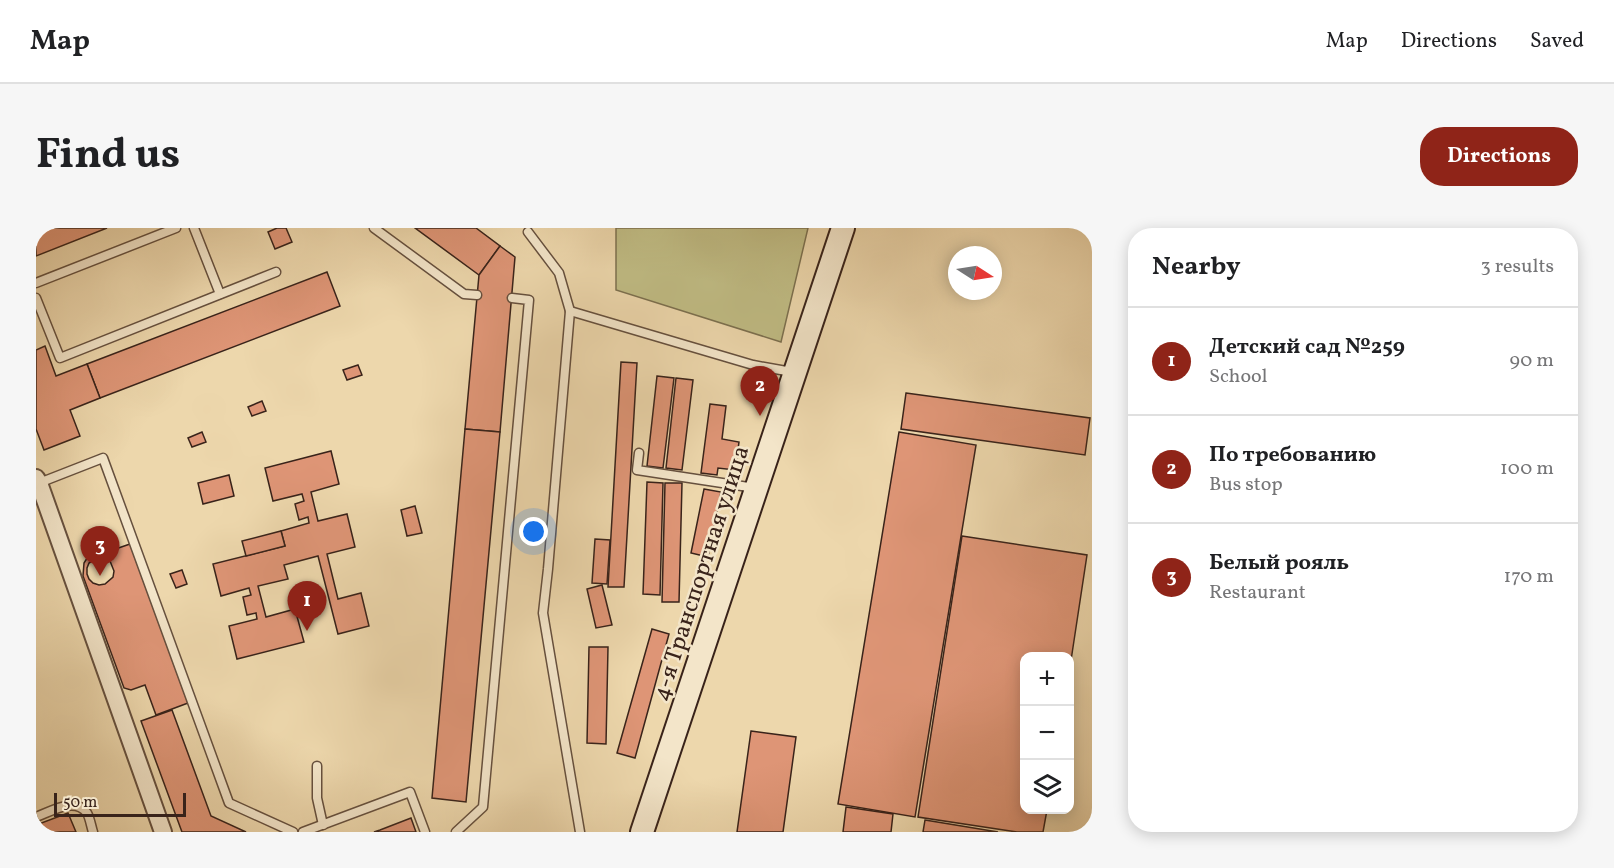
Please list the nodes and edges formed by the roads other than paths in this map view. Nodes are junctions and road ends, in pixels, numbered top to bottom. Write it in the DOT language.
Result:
graph roads {
  1 [pos="176,228"];
  2 [pos="194,228"];
  3 [pos="374,228"];
  4 [pos="843,228"];
  5 [pos="528,232"];
  6 [pos="276,272"];
  7 [pos="36,283"];
  8 [pos="220,294"];
  9 [pos="477,295"];
  10 [pos="36,298"];
  11 [pos="512,298"];
  12 [pos="570,311"];
  13 [pos="795,373"];
  14 [pos="639,453"];
  15 [pos="37,481"];
  16 [pos="756,488"];
  17 [pos="317,766"];
  18 [pos="36,817"];
  19 [pos="323,825"];
  20 [pos="93,832"];
  21 [pos="163,832"];
  22 [pos="292,832"];
  23 [pos="303,832"];
  24 [pos="425,832"];
  25 [pos="456,832"];
  26 [pos="580,832"];
  27 [pos="642,832"];
  1 -- 7 [label="lane"];
  2 -- 8 [label="lane"];
  3 -- 9 [label="lane"];
  4 -- 13 [label="main road, 4-я Транспортная улица"];
  5 -- 12 [label="lane"];
  6 -- 8 [label="lane"];
  8 -- 10 [label="lane"];
  11 -- 25 [label="lane"];
  12 -- 13 [label="lane"];
  12 -- 26 [label="lane"];
  13 -- 16 [label="main road, 4-я Транспортная улица"];
  14 -- 16 [label="lane"];
  15 -- 21 [label="street"];
  15 -- 22 [label="lane"];
  16 -- 27 [label="main road, 4-я Транспортная улица"];
  17 -- 19 [label="lane"];
  18 -- 20 [label="lane"];
  19 -- 23 [label="lane"];
  19 -- 24 [label="lane"];
}
